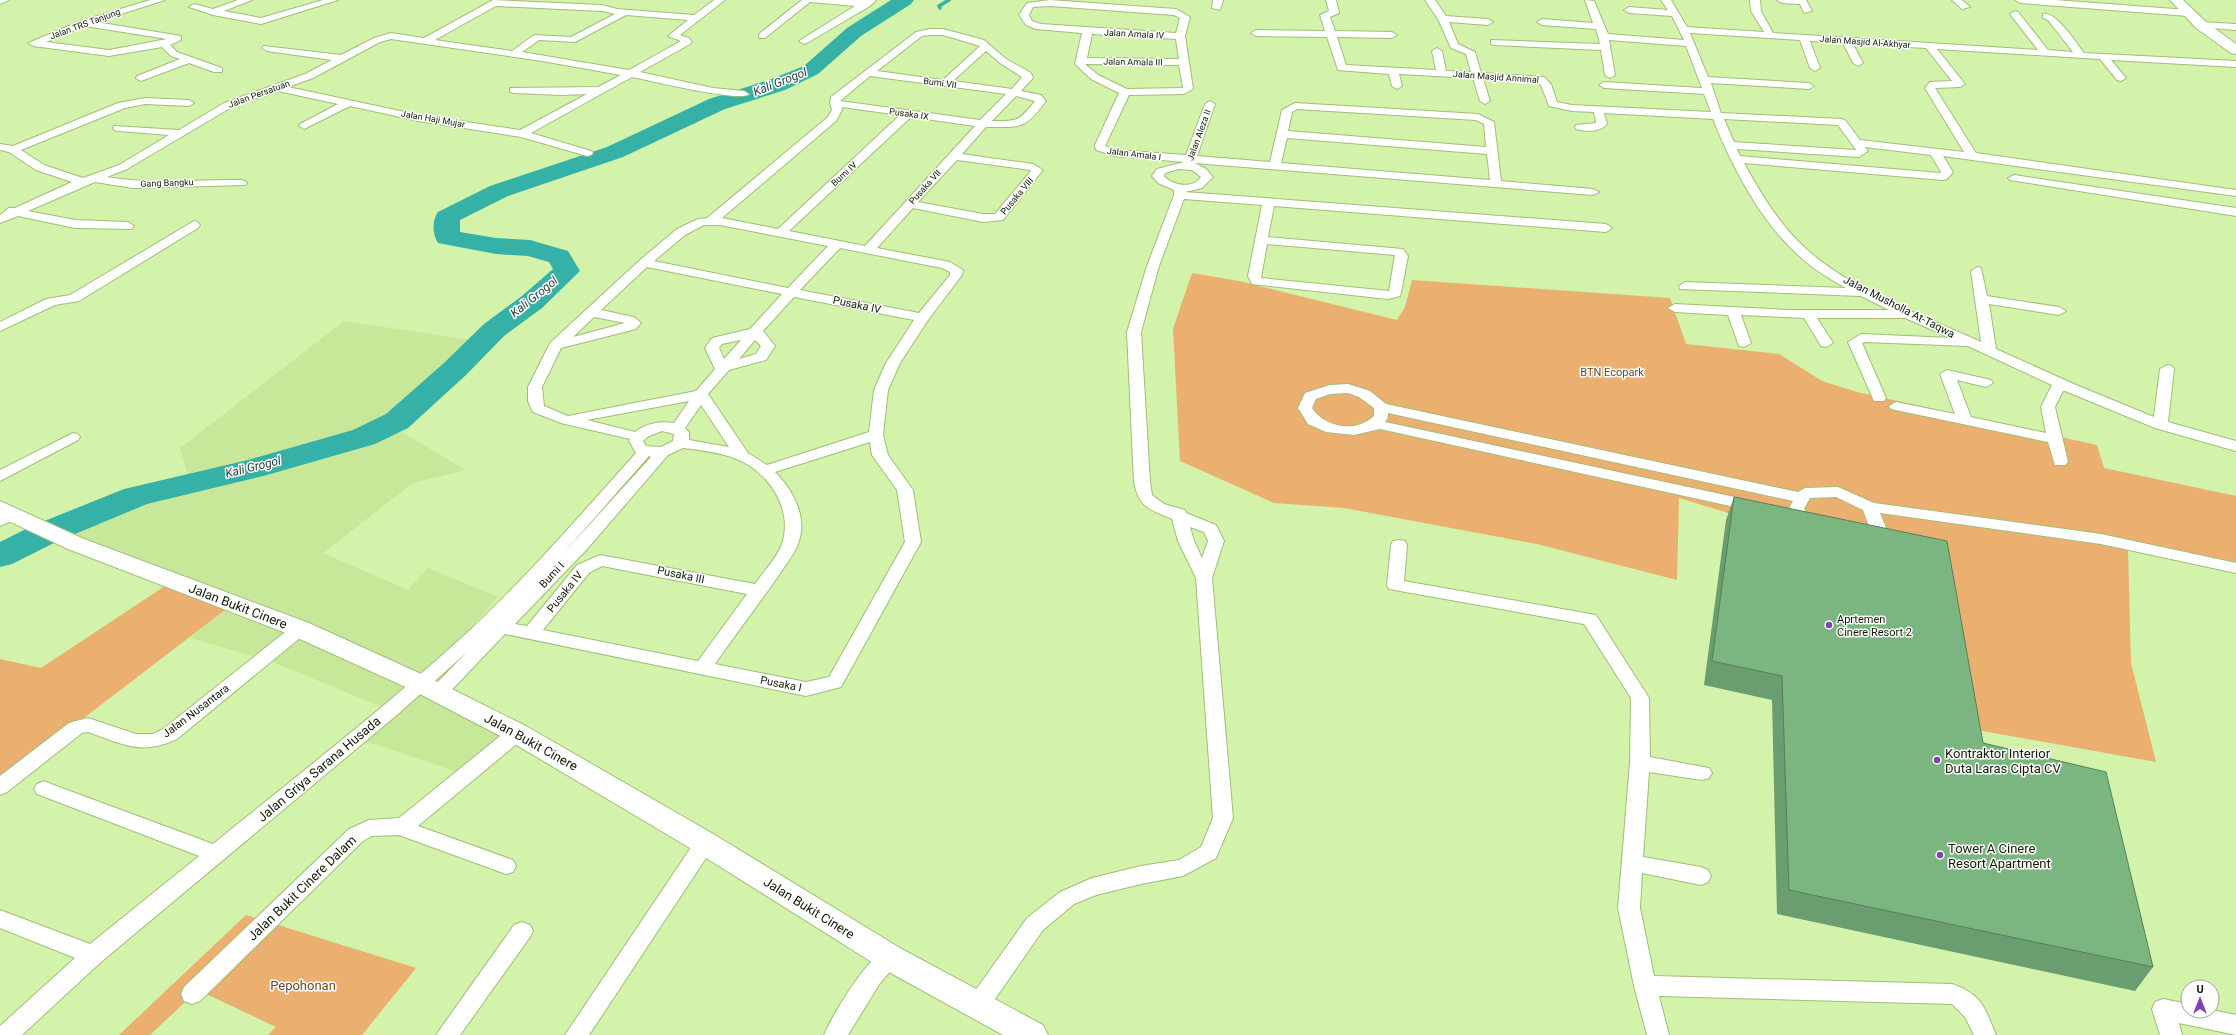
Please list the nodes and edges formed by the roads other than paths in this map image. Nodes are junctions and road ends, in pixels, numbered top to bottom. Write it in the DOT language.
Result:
graph roads {
  1 [pos="4,0"];
  2 [pos="160,0"];
  3 [pos="247,0"];
  4 [pos="333,0"];
  5 [pos="720,0"];
  6 [pos="807,0"];
  7 [pos="812,0"];
  8 [pos="1331,0"];
  9 [pos="1430,0"];
  10 [pos="1666,0"];
  11 [pos="1755,0"];
  12 [pos="1782,0"];
  13 [pos="1957,0"];
  14 [pos="2020,0"];
  15 [pos="2176,0"];
  16 [pos="0,1"];
  17 [pos="1589,1"];
  18 [pos="498,2"];
  19 [pos="869,2"];
  20 [pos="194,7"];
  21 [pos="1965,7"];
  22 [pos="1629,10"];
  23 [pos="1807,11"];
  24 [pos="213,12"];
  25 [pos="624,12"];
  26 [pos="1675,13"];
  27 [pos="2188,13"];
  28 [pos="2015,14"];
  29 [pos="2046,16"];
  30 [pos="697,18"];
  31 [pos="1443,19"];
  32 [pos="1488,22"];
  33 [pos="1542,22"];
  34 [pos="84,23"];
  35 [pos="2201,25"];
  36 [pos="1599,26"];
  37 [pos="2236,27"];
  38 [pos="1686,30"];
  39 [pos="1256,34"];
  40 [pos="1333,34"];
  41 [pos="1087,35"];
  42 [pos="1392,35"];
  43 [pos="1770,35"];
  44 [pos="762,36"];
  45 [pos="1180,36"];
  46 [pos="1804,38"];
  47 [pos="425,41"];
  48 [pos="804,41"];
  49 [pos="1847,41"];
  50 [pos="1494,42"];
  51 [pos="1605,42"];
  52 [pos="1691,43"];
  53 [pos="164,44"];
  54 [pos="986,46"];
  55 [pos="1929,46"];
  56 [pos="267,48"];
  57 [pos="2236,50"];
  58 [pos="1437,51"];
  59 [pos="2044,51"];
  60 [pos="2080,54"];
  61 [pos="512,55"];
  62 [pos="2101,56"];
  63 [pos="340,58"];
  64 [pos="187,60"];
  65 [pos="1081,61"];
  66 [pos="1184,62"];
  67 [pos="1858,63"];
  68 [pos="2236,64"];
  69 [pos="1815,68"];
  70 [pos="218,70"];
  71 [pos="1393,71"];
  72 [pos="867,73"];
  73 [pos="1441,73"];
  74 [pos="628,74"];
  75 [pos="1610,75"];
  76 [pos="1477,76"];
  77 [pos="141,78"];
  78 [pos="2121,78"];
  79 [pos="945,83"];
  80 [pos="1604,85"];
  81 [pos="1397,86"];
  82 [pos="1706,86"];
  83 [pos="1809,86"];
  84 [pos="279,88"];
  85 [pos="514,90"];
  86 [pos="600,90"];
  87 [pos="1013,92"];
  88 [pos="1125,92"];
  89 [pos="744,94"];
  90 [pos="1485,101"];
  91 [pos="350,102"];
  92 [pos="189,103"];
  93 [pos="834,103"];
  94 [pos="1210,104"];
  95 [pos="1598,109"];
  96 [pos="908,114"];
  97 [pos="1717,115"];
  98 [pos="983,124"];
  99 [pos="304,126"];
  100 [pos="1580,127"];
  101 [pos="118,128"];
  102 [pos="182,132"];
  103 [pos="522,134"];
  104 [pos="1282,134"];
  105 [pos="1857,143"];
  106 [pos="1729,145"];
  107 [pos="0,147"];
  108 [pos="14,149"];
  109 [pos="1492,151"];
  110 [pos="1934,152"];
  111 [pos="587,153"];
  112 [pos="954,156"];
  113 [pos="1972,156"];
  114 [pos="1738,159"];
  115 [pos="1189,163"];
  116 [pos="1275,166"];
  117 [pos="94,178"];
  118 [pos="2014,178"];
  119 [pos="82,182"];
  120 [pos="241,183"];
  121 [pos="1496,184"];
  122 [pos="2030,189"];
  123 [pos="1179,191"];
  124 [pos="1593,192"];
  125 [pos="2236,193"];
  126 [pos="1269,202"];
  127 [pos="910,204"];
  128 [pos="13,212"];
  129 [pos="2236,212"];
  130 [pos="0,219"];
  131 [pos="712,220"];
  132 [pos="2236,220"];
  133 [pos="194,225"];
  134 [pos="128,226"];
  135 [pos="1606,228"];
  136 [pos="780,233"];
  137 [pos="1262,240"];
  138 [pos="837,244"];
  139 [pos="868,250"];
  140 [pos="644,263"];
  141 [pos="1977,270"];
  142 [pos="1685,286"];
  143 [pos="792,291"];
  144 [pos="1866,292"];
  145 [pos="1982,300"];
  146 [pos="1675,308"];
  147 [pos="2059,311"];
  148 [pos="590,312"];
  149 [pos="1734,313"];
  150 [pos="1908,314"];
  151 [pos="1809,315"];
  152 [pos="922,318"];
  153 [pos="0,326"];
  154 [pos="756,332"];
  155 [pos="1744,343"];
  156 [pos="1826,343"];
  157 [pos="1973,344"];
  158 [pos="556,346"];
  159 [pos="1989,351"];
  160 [pos="722,368"];
  161 [pos="2167,369"];
  162 [pos="1986,383"];
  163 [pos="2069,386"];
  164 [pos="701,394"];
  165 [pos="1879,398"];
  166 [pos="1896,406"];
  167 [pos="1381,407"];
  168 [pos="1964,419"];
  169 [pos="566,420"];
  170 [pos="1373,425"];
  171 [pos="2160,425"];
  172 [pos="680,436"];
  173 [pos="73,438"];
  174 [pos="876,438"];
  175 [pos="2055,439"];
  176 [pos="642,444"];
  177 [pos="2236,446"];
  178 [pos="662,453"];
  179 [pos="742,455"];
  180 [pos="2060,462"];
  181 [pos="770,473"];
  182 [pos="0,476"];
  183 [pos="1722,481"];
  184 [pos="1802,498"];
  185 [pos="1721,499"];
  186 [pos="1870,507"];
  187 [pos="4,514"];
  188 [pos="1179,514"];
  189 [pos="1802,516"];
  190 [pos="1825,533"];
  191 [pos="1847,538"];
  192 [pos="1399,545"];
  193 [pos="603,559"];
  194 [pos="2236,568"];
  195 [pos="1204,578"];
  196 [pos="759,591"];
  197 [pos="494,626"];
  198 [pos="300,629"];
  199 [pos="532,632"];
  200 [pos="702,668"];
  201 [pos="429,689"];
  202 [pos="518,733"];
  203 [pos="1640,763"];
  204 [pos="1702,773"];
  205 [pos="0,787"];
  206 [pos="44,789"];
  207 [pos="400,827"];
  208 [pos="705,843"];
  209 [pos="215,853"];
  210 [pos="1631,863"];
  211 [pos="506,866"];
  212 [pos="1701,876"];
  213 [pos="0,919"];
  214 [pos="522,931"];
  215 [pos="93,955"];
  216 [pos="888,956"];
  217 [pos="1645,986"];
  218 [pos="192,994"];
  219 [pos="978,1005"];
  220 [pos="2236,1025"];
  221 [pos="6,1035"];
  222 [pos="447,1035"];
  223 [pos="576,1035"];
  224 [pos="835,1035"];
  225 [pos="1032,1035"];
  226 [pos="1658,1035"];
  227 [pos="1985,1035"];
  228 [pos="2170,1035"];
  1 -- 16 [label="street"];
  2 -- 34 [label="street, Jalan TRS Tanjung"];
  3 -- 24 [label="street"];
  4 -- 24 [label="street"];
  5 -- 30 [label="street"];
  6 -- 44 [label="street"];
  7 -- 19 [label="street"];
  8 -- 40 [label="street"];
  9 -- 31 [label="street"];
  10 -- 26 [label="street, Jalan Musholla At-Taqwa"];
  11 -- 43 [label="street"];
  12 -- 23 [label="street"];
  13 -- 21 [label="street"];
  14 -- 27 [label="street"];
  15 -- 27 [label="main road"];
  17 -- 36 [label="street"];
  18 -- 25 [label="street"];
  18 -- 47 [label="street"];
  19 -- 48 [label="street"];
  20 -- 24 [label="street"];
  22 -- 26 [label="street"];
  25 -- 30 [label="street"];
  25 -- 61 [label="street"];
  26 -- 38 [label="street, Jalan Musholla At-Taqwa"];
  27 -- 35 [label="main road"];
  28 -- 59 [label="street"];
  29 -- 60 [label="street"];
  30 -- 74 [label="street"];
  31 -- 32 [label="street"];
  31 -- 76 [label="street"];
  33 -- 36 [label="street"];
  34 -- 53 [label="street"];
  34 -- 53 [label="street, Jalan TRS Tanjung"];
  35 -- 37 [label="street"];
  35 -- 57 [label="main road"];
  36 -- 51 [label="street"];
  38 -- 43 [label="street, Jalan Masjid Al-Akhyar"];
  38 -- 52 [label="street, Jalan Musholla At-Taqwa"];
  39 -- 40 [label="street"];
  40 -- 42 [label="street"];
  40 -- 71 [label="street, Jalan Masjid Annimal"];
  41 -- 45 [label="street, Jalan Amala IV"];
  41 -- 45 [label="street"];
  41 -- 65 [label="street"];
  43 -- 46 [label="street, Jalan Masjid Al-Akhyar"];
  45 -- 66 [label="street"];
  46 -- 49 [label="street, Jalan Masjid Al-Akhyar"];
  46 -- 69 [label="street"];
  47 -- 61 [label="street, Jalan Persatuan"];
  47 -- 63 [label="street, Jalan Persatuan"];
  49 -- 55 [label="street, Jalan Masjid Al-Akhyar"];
  49 -- 67 [label="street"];
  50 -- 51 [label="street"];
  51 -- 52 [label="street"];
  51 -- 75 [label="street"];
  52 -- 82 [label="street, Jalan Musholla At-Taqwa"];
  53 -- 64 [label="street"];
  54 -- 72 [label="street"];
  54 -- 79 [label="street"];
  54 -- 87 [label="street, Pusaka VII"];
  55 -- 59 [label="street, Jalan Masjid Al-Akhyar"];
  55 -- 113 [label="street"];
  56 -- 63 [label="street"];
  58 -- 73 [label="street"];
  59 -- 60 [label="street, Jalan Masjid Al-Akhyar"];
  60 -- 62 [label="street, Jalan Masjid Al-Akhyar"];
  61 -- 74 [label="street, Jalan Persatuan"];
  62 -- 68 [label="street, Jalan Masjid Al-Akhyar"];
  62 -- 78 [label="street"];
  63 -- 84 [label="street, Jalan Persatuan"];
  64 -- 70 [label="street"];
  64 -- 77 [label="street"];
  65 -- 66 [label="street, Jalan Amala III"];
  65 -- 88 [label="street"];
  66 -- 88 [label="street"];
  71 -- 73 [label="street, Jalan Masjid Annimal"];
  71 -- 81 [label="street"];
  72 -- 79 [label="street, Bumi VII"];
  72 -- 93 [label="street"];
  73 -- 76 [label="street, Jalan Masjid Annimal"];
  74 -- 86 [label="street"];
  74 -- 89 [label="street, Jalan Persatuan"];
  76 -- 90 [label="street"];
  76 -- 95 [label="street, Jalan Masjid Annimal"];
  79 -- 87 [label="street, Bumi VII"];
  80 -- 82 [label="street"];
  82 -- 83 [label="street"];
  82 -- 97 [label="street, Jalan Musholla At-Taqwa"];
  84 -- 91 [label="street, Jalan Haji Mujar"];
  84 -- 102 [label="street, Jalan Persatuan"];
  85 -- 86 [label="street"];
  86 -- 103 [label="street"];
  87 -- 98 [label="street, Pusaka VII"];
  87 -- 98 [label="street, Bumi VII"];
  88 -- 115 [label="street, Jalan Amala I"];
  91 -- 99 [label="street"];
  91 -- 103 [label="street, Jalan Haji Mujar"];
  92 -- 108 [label="street"];
  93 -- 96 [label="street, Pusaka IX"];
  93 -- 131 [label="street"];
  94 -- 115 [label="street, Jalan Aleza II"];
  95 -- 97 [label="street, Jalan Masjid Annimal"];
  95 -- 100 [label="street"];
  96 -- 98 [label="street, Pusaka IX"];
  96 -- 136 [label="street, Bumi IV"];
  97 -- 105 [label="street, Jalan Masjid Annimal"];
  97 -- 106 [label="street, Jalan Musholla At-Taqwa"];
  98 -- 112 [label="street, Pusaka VII"];
  101 -- 102 [label="street"];
  102 -- 117 [label="street, Jalan Persatuan"];
  103 -- 111 [label="street, Jalan Haji Mujar"];
  104 -- 109 [label="street"];
  104 -- 109 [label="street"];
  104 -- 116 [label="street"];
  105 -- 106 [label="street"];
  105 -- 110 [label="street"];
  106 -- 114 [label="street, Jalan Musholla At-Taqwa"];
  107 -- 108 [label="street"];
  108 -- 119 [label="street"];
  109 -- 121 [label="street"];
  110 -- 113 [label="street"];
  110 -- 114 [label="street"];
  112 -- 127 [label="street, Pusaka VII"];
  112 -- 127 [label="street, Pusaka VIII"];
  113 -- 125 [label="street"];
  114 -- 144 [label="street, Jalan Musholla At-Taqwa"];
  115 -- 116 [label="street"];
  115 -- 123 [label="street"];
  115 -- 123 [label="street"];
  116 -- 121 [label="street"];
  117 -- 119 [label="street, Jalan Persatuan"];
  117 -- 120 [label="street, Gang Bangku"];
  118 -- 129 [label="street"];
  119 -- 128 [label="street, Jalan Persatuan"];
  121 -- 124 [label="street"];
  122 -- 132 [label="street"];
  123 -- 126 [label="street"];
  123 -- 188 [label="street"];
  126 -- 135 [label="street"];
  126 -- 137 [label="street"];
  127 -- 139 [label="street, Pusaka VII"];
  128 -- 130 [label="street, Jalan Persatuan"];
  128 -- 134 [label="street"];
  131 -- 136 [label="street"];
  131 -- 140 [label="street"];
  133 -- 153 [label="street"];
  136 -- 138 [label="street"];
  137 -- 137 [label="street"];
  138 -- 139 [label="street"];
  138 -- 143 [label="street"];
  139 -- 152 [label="street"];
  140 -- 143 [label="street, Pusaka IV"];
  140 -- 148 [label="street"];
  141 -- 145 [label="street"];
  142 -- 144 [label="street"];
  143 -- 152 [label="street, Pusaka IV"];
  143 -- 154 [label="street"];
  144 -- 150 [label="street, Jalan Musholla At-Taqwa"];
  145 -- 147 [label="street"];
  145 -- 159 [label="street"];
  146 -- 149 [label="street"];
  148 -- 158 [label="street"];
  148 -- 158 [label="street"];
  149 -- 151 [label="street"];
  149 -- 155 [label="street"];
  150 -- 151 [label="street"];
  150 -- 157 [label="street, Jalan Musholla At-Taqwa"];
  151 -- 156 [label="street"];
  152 -- 174 [label="street"];
  154 -- 160 [label="street"];
  154 -- 160 [label="street"];
  154 -- 160 [label="street"];
  157 -- 159 [label="street, Jalan Musholla At-Taqwa"];
  157 -- 165 [label="street"];
  158 -- 169 [label="street"];
  159 -- 163 [label="street, Jalan Musholla At-Taqwa"];
  160 -- 164 [label="street"];
  161 -- 171 [label="street"];
  162 -- 168 [label="street"];
  163 -- 171 [label="street, Jalan Musholla At-Taqwa"];
  163 -- 175 [label="street"];
  164 -- 169 [label="street"];
  164 -- 172 [label="street"];
  164 -- 179 [label="street"];
  166 -- 168 [label="street"];
  167 -- 170 [label="street"];
  167 -- 170 [label="street"];
  167 -- 183 [label="street"];
  168 -- 175 [label="street"];
  169 -- 176 [label="street"];
  170 -- 185 [label="street"];
  171 -- 177 [label="street, Jalan Musholla At-Taqwa"];
  172 -- 176 [label="street, Bumi I"];
  172 -- 178 [label="street"];
  172 -- 179 [label="street, Bumi I"];
  173 -- 182 [label="street"];
  174 -- 181 [label="street"];
  174 -- 200 [label="street, Pusaka I"];
  175 -- 180 [label="street"];
  176 -- 178 [label="street"];
  176 -- 197 [label="street, Bumi I"];
  178 -- 197 [label="street, Bumi I"];
  179 -- 181 [label="street"];
  181 -- 196 [label="street"];
  183 -- 184 [label="street"];
  183 -- 185 [label="street"];
  184 -- 186 [label="street"];
  184 -- 189 [label="street"];
  185 -- 189 [label="street"];
  186 -- 191 [label="street"];
  186 -- 194 [label="street"];
  187 -- 198 [label="main road, Jalan Bukit Cinere"];
  188 -- 195 [label="street"];
  188 -- 195 [label="street"];
  189 -- 190 [label="street"];
  192 -- 203 [label="street"];
  193 -- 196 [label="street, Pusaka III"];
  193 -- 199 [label="street, Pusaka IV"];
  195 -- 219 [label="street"];
  196 -- 200 [label="street"];
  197 -- 199 [label="street, Pusaka I"];
  197 -- 201 [label="street, Bumi I"];
  198 -- 201 [label="main road, Jalan Bukit Cinere"];
  198 -- 205 [label="street, Jalan Nusantara"];
  199 -- 200 [label="street, Pusaka I"];
  201 -- 202 [label="main road, Jalan Bukit Cinere"];
  201 -- 209 [label="street, Jalan Griya Sarana Husada"];
  202 -- 207 [label="street"];
  202 -- 208 [label="main road, Jalan Bukit Cinere"];
  203 -- 204 [label="street"];
  203 -- 210 [label="street"];
  206 -- 209 [label="street"];
  207 -- 211 [label="street"];
  207 -- 218 [label="street, Jalan Bukit Cinere Dalam"];
  208 -- 216 [label="main road, Jalan Bukit Cinere"];
  208 -- 223 [label="street"];
  209 -- 215 [label="street, Jalan Griya Sarana Husada"];
  210 -- 212 [label="street"];
  210 -- 217 [label="street"];
  213 -- 215 [label="street"];
  214 -- 222 [label="street"];
  215 -- 221 [label="street, Jalan Griya Sarana Husada"];
  216 -- 219 [label="main road, Jalan Bukit Cinere"];
  216 -- 224 [label="street"];
  217 -- 226 [label="street"];
  217 -- 227 [label="street"];
  219 -- 225 [label="main road, Jalan Bukit Cinere"];
  220 -- 228 [label="street"];
}
